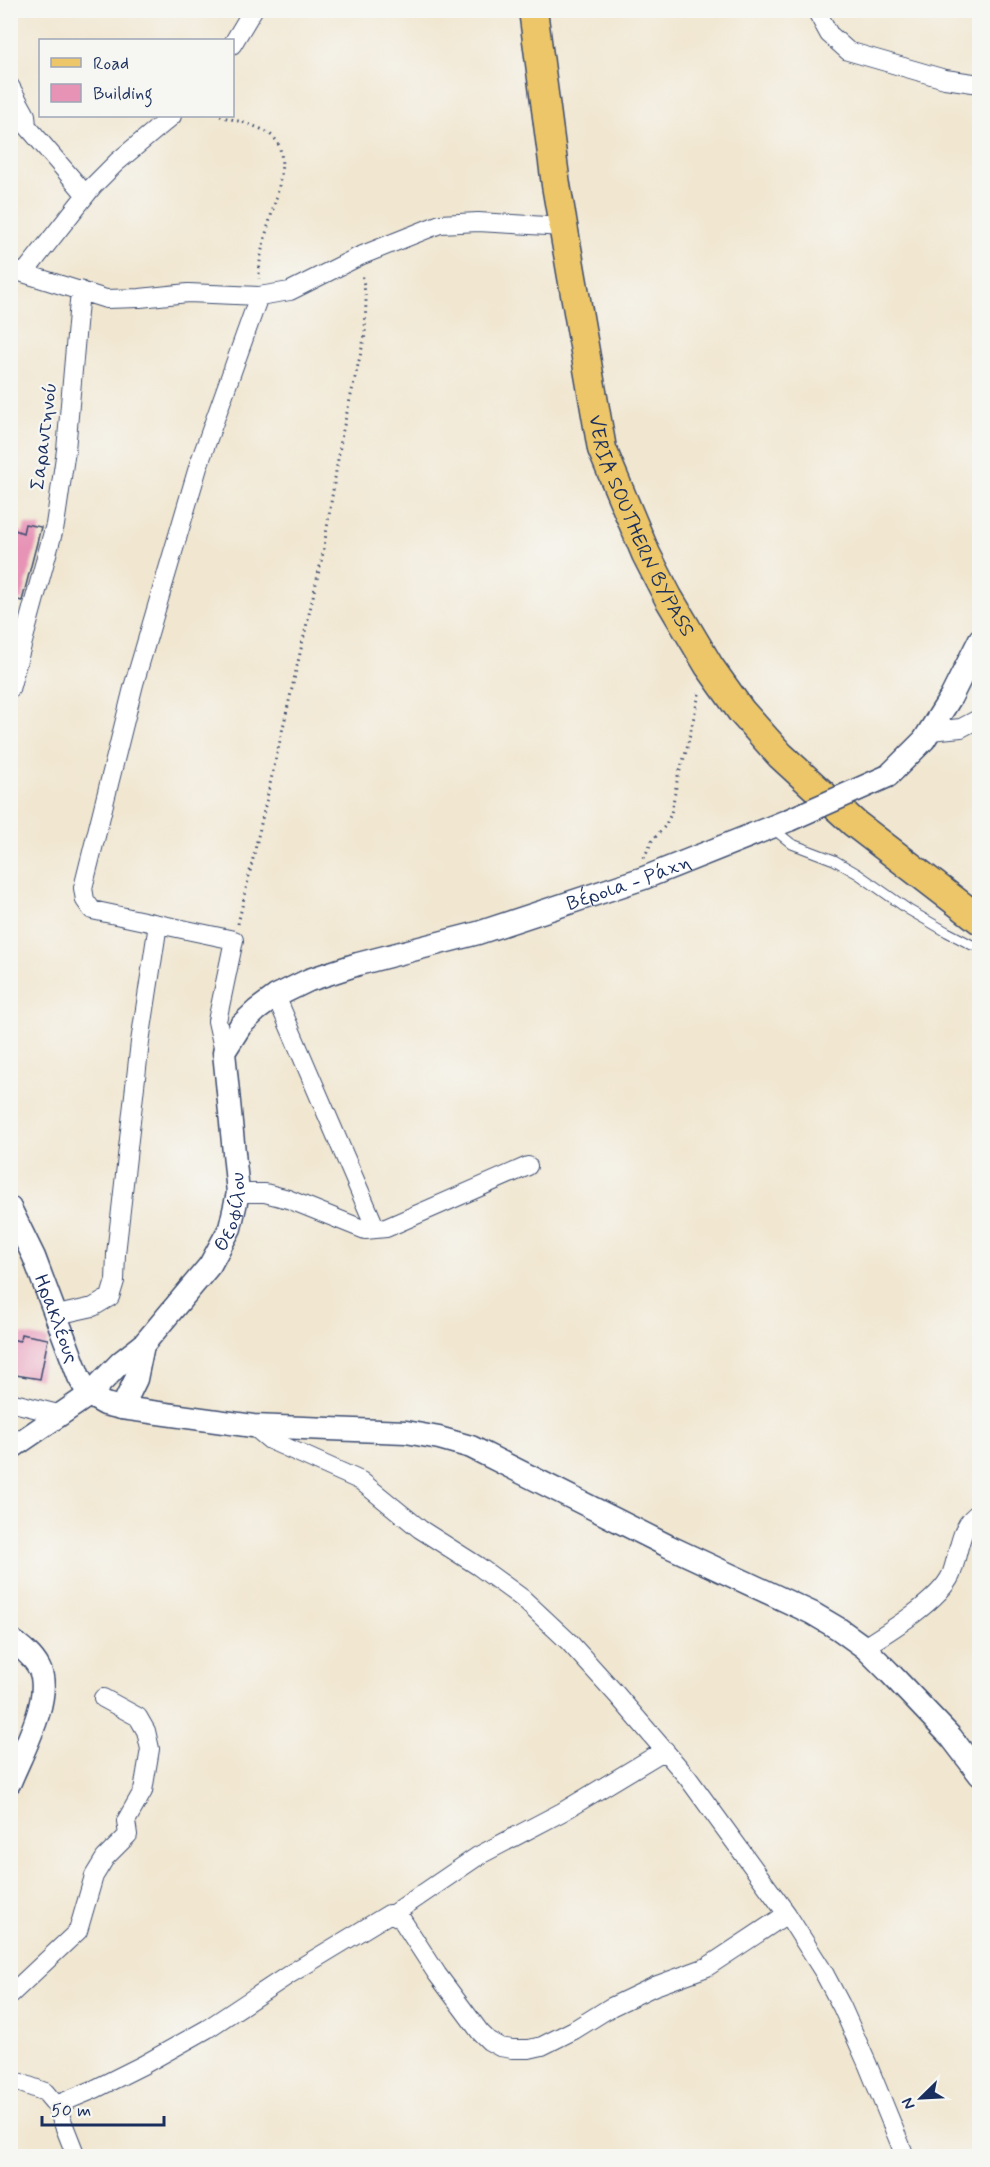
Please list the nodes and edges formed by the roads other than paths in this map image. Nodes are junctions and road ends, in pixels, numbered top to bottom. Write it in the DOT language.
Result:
graph roads {
  1 [pos="253,10"];
  2 [pos="533,10"];
  3 [pos="816,10"];
  4 [pos="234,42"];
  5 [pos="980,84"];
  6 [pos="10,86"];
  7 [pos="171,117"];
  8 [pos="86,195"];
  9 [pos="563,227"];
  10 [pos="18,270"];
  11 [pos="80,290"];
  12 [pos="259,296"];
  13 [pos="980,639"];
  14 [pos="10,689"];
  15 [pos="980,718"];
  16 [pos="930,731"];
  17 [pos="780,823"];
  18 [pos="980,920"];
  19 [pos="158,924"];
  20 [pos="980,946"];
  21 [pos="276,996"];
  22 [pos="224,1052"];
  23 [pos="528,1166"];
  24 [pos="238,1193"];
  25 [pos="10,1208"];
  26 [pos="376,1229"];
  27 [pos="57,1315"];
  28 [pos="143,1345"];
  29 [pos="89,1395"];
  30 [pos="10,1402"];
  31 [pos="122,1408"];
  32 [pos="58,1414"];
  33 [pos="253,1426"];
  34 [pos="10,1449"];
  35 [pos="980,1512"];
  36 [pos="10,1639"];
  37 [pos="864,1647"];
  38 [pos="103,1698"];
  39 [pos="665,1750"];
  40 [pos="980,1775"];
  41 [pos="10,1782"];
  42 [pos="393,1914"];
  43 [pos="787,1914"];
  44 [pos="10,1995"];
  45 [pos="10,2079"];
  46 [pos="56,2105"];
  47 [pos="76,2157"];
  48 [pos="905,2157"];
  1 -- 4 [label="street"];
  2 -- 9 [label="main road, VERIA SOUTHERN BYPASS"];
  3 -- 5 [label="street"];
  6 -- 8 [label="street"];
  7 -- 8 [label="street"];
  8 -- 10 [label="street"];
  9 -- 12 [label="street"];
  9 -- 18 [label="main road, VERIA SOUTHERN BYPASS"];
  10 -- 11 [label="street"];
  11 -- 12 [label="street"];
  11 -- 14 [label="street, Σαραντηνού"];
  12 -- 19 [label="street"];
  13 -- 16 [label="street, Βέροια - Ράχη"];
  15 -- 16 [label="street"];
  16 -- 17 [label="street, Βέροια - Ράχη, bridge"];
  17 -- 20 [label="lane"];
  17 -- 21 [label="street, Βέροια - Ράχη"];
  19 -- 22 [label="street"];
  19 -- 27 [label="street"];
  21 -- 22 [label="street, Βέροια - Ράχη"];
  21 -- 26 [label="street"];
  22 -- 24 [label="street, Θεοφίλου"];
  23 -- 26 [label="street"];
  24 -- 26 [label="street"];
  24 -- 28 [label="street, Θεοφίλου"];
  25 -- 27 [label="street, Ηρακλέους"];
  27 -- 29 [label="street, Ηρακλέους"];
  28 -- 29 [label="street, Θεοφίλου"];
  28 -- 31 [label="street"];
  29 -- 31 [label="street"];
  29 -- 32 [label="street, Θεοφίλου"];
  30 -- 32 [label="street"];
  31 -- 33 [label="street"];
  32 -- 34 [label="street, Θεοφίλου"];
  33 -- 37 [label="street"];
  33 -- 39 [label="street"];
  35 -- 37 [label="street"];
  36 -- 41 [label="street"];
  37 -- 40 [label="street"];
  38 -- 44 [label="street"];
  39 -- 42 [label="street"];
  39 -- 43 [label="street"];
  42 -- 43 [label="street"];
  42 -- 46 [label="street"];
  43 -- 48 [label="street"];
  45 -- 46 [label="street"];
  46 -- 47 [label="street"];
}
